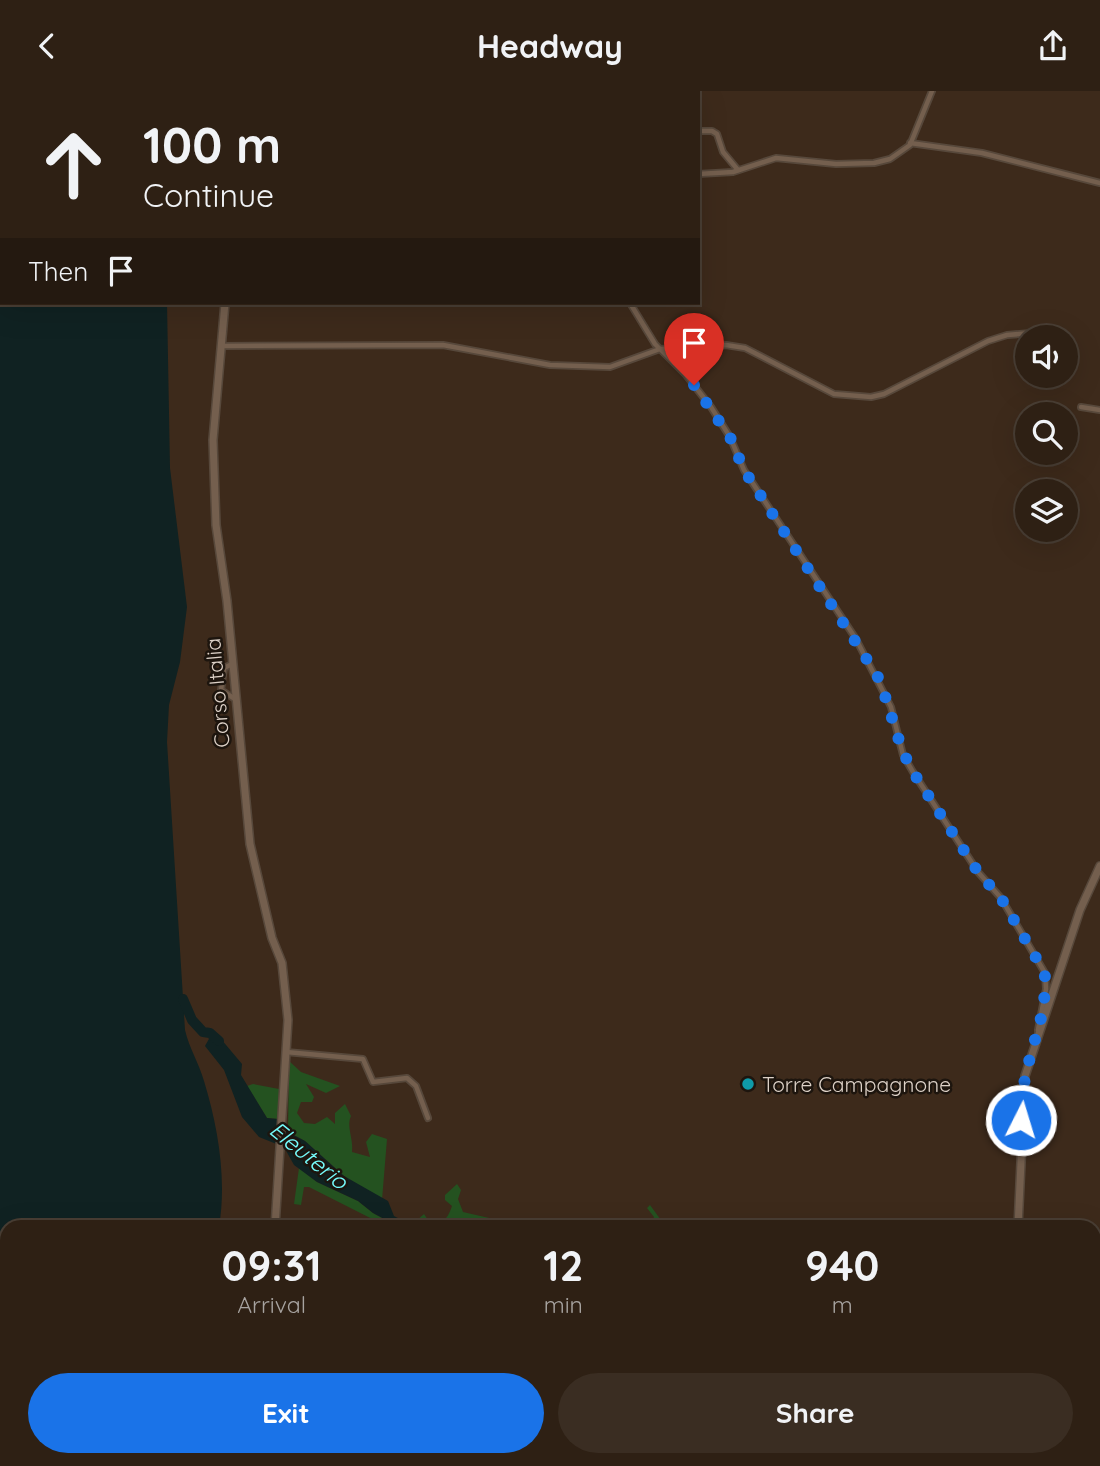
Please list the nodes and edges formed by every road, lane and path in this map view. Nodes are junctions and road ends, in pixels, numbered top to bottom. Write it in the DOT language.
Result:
graph roads {
  1 [pos="932,91"];
  2 [pos="700,131"];
  3 [pos="910,143"];
  4 [pos="738,170"];
  5 [pos="700,174"];
  6 [pos="1100,183"];
  7 [pos="225,305"];
  8 [pos="631,305"];
  9 [pos="1015,334"];
  10 [pos="221,346"];
  11 [pos="660,349"];
  12 [pos="1081,407"];
  13 [pos="1100,410"];
  14 [pos="232,664"];
  15 [pos="235,699"];
  16 [pos="1100,866"];
  17 [pos="1037,1034"];
  18 [pos="286,1052"];
  19 [pos="428,1118"];
  20 [pos="275,1220"];
  21 [pos="1018,1220"];
  1 -- 3 [label="street"];
  2 -- 4 [label="street"];
  3 -- 4 [label="street"];
  3 -- 6 [label="street"];
  4 -- 5 [label="street"];
  7 -- 10 [label="street, Corso Italia"];
  8 -- 11 [label="street"];
  9 -- 11 [label="street"];
  10 -- 11 [label="street"];
  10 -- 14 [label="street, Corso Italia"];
  11 -- 17 [label="street"];
  12 -- 13 [label="street"];
  14 -- 15 [label="street, Corso Italia"];
  14 -- 15 [label="street"];
  15 -- 18 [label="street, Corso Italia"];
  16 -- 17 [label="street"];
  17 -- 21 [label="street"];
  18 -- 19 [label="street"];
  18 -- 20 [label="street, Corso Italia"];
}
